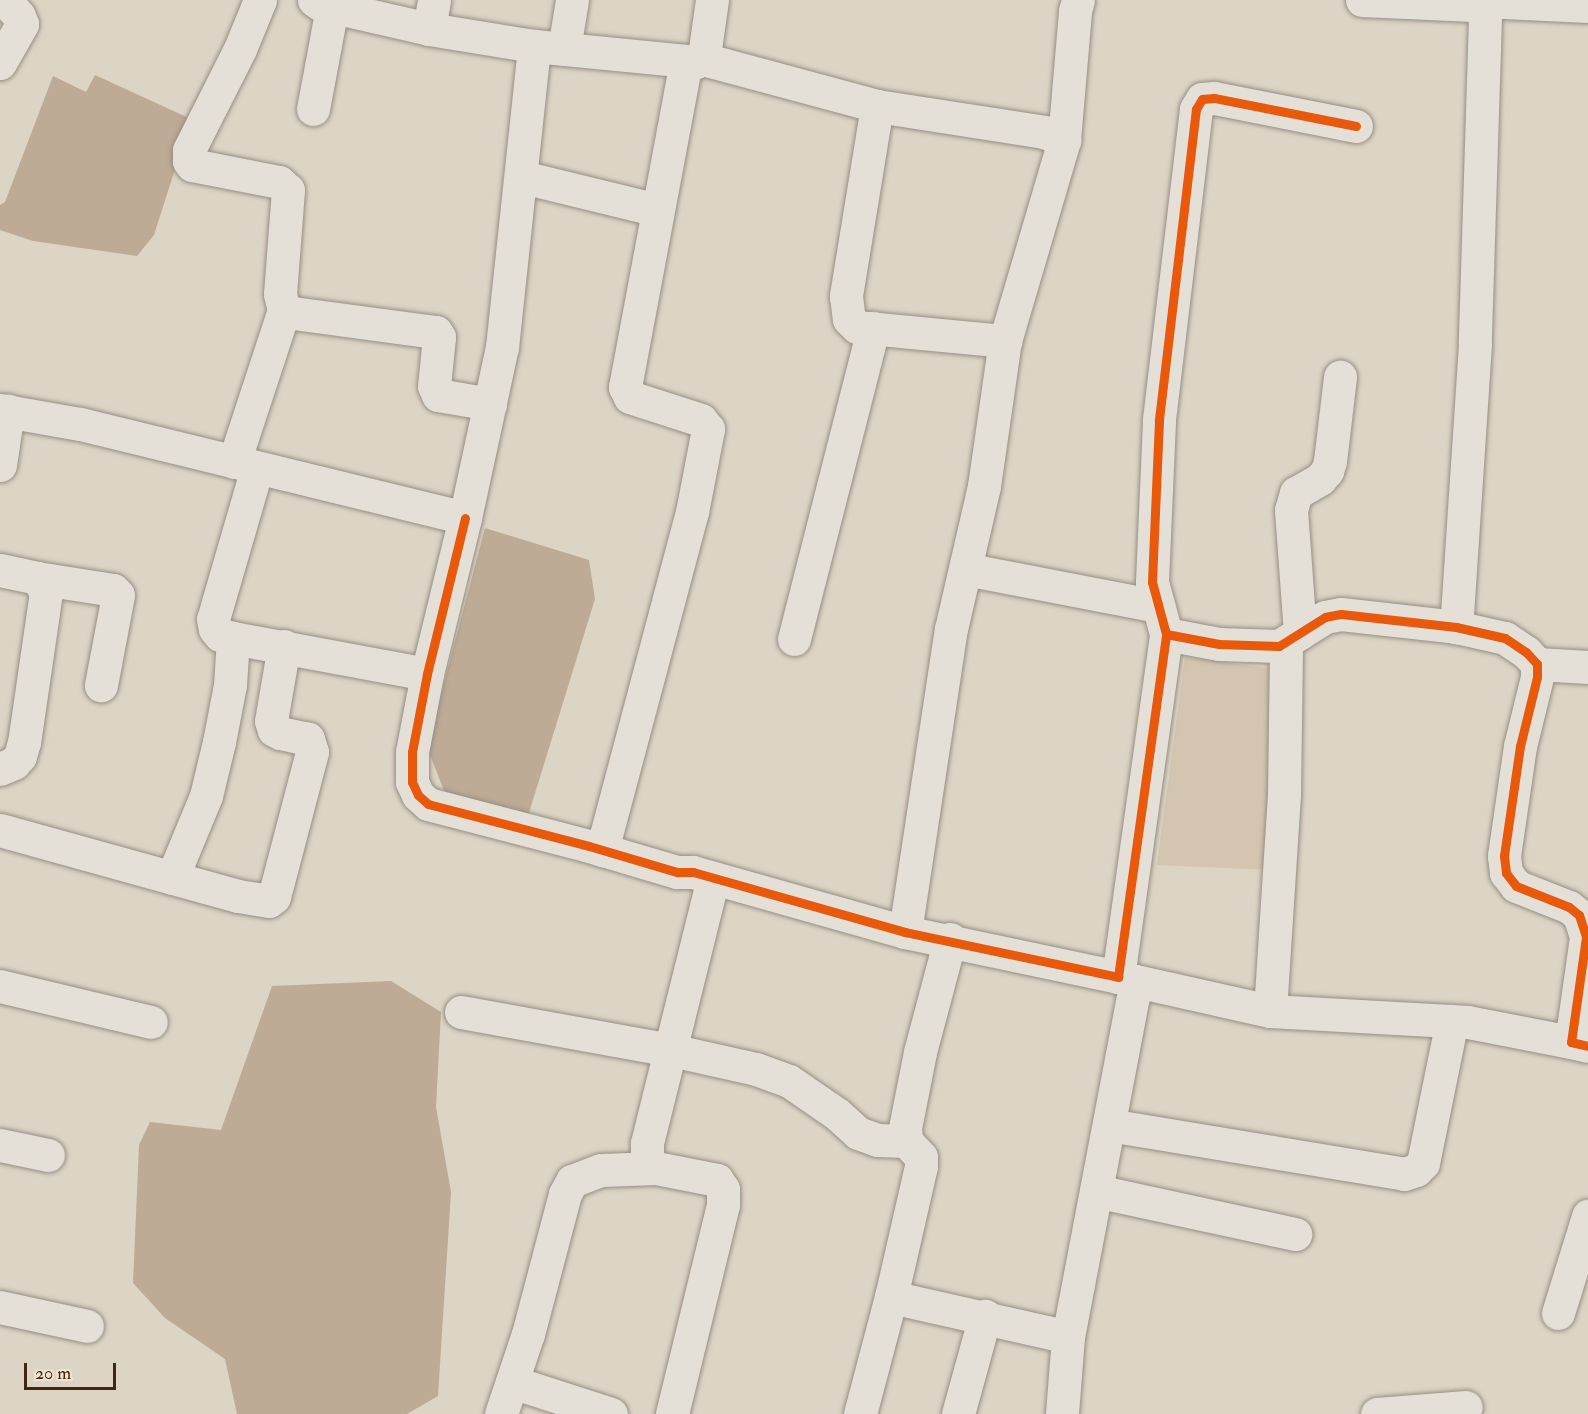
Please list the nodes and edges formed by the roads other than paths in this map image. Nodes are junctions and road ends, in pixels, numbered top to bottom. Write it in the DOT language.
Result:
graph roads {
  1 [pos="5,0"];
  2 [pos="260,0"];
  3 [pos="572,0"];
  4 [pos="712,0"];
  5 [pos="1078,0"];
  6 [pos="1362,0"];
  7 [pos="323,3"];
  8 [pos="1482,4"];
  9 [pos="1588,6"];
  10 [pos="431,15"];
  11 [pos="549,47"];
  12 [pos="694,60"];
  13 [pos="0,63"];
  14 [pos="877,106"];
  15 [pos="313,109"];
  16 [pos="1356,126"];
  17 [pos="1064,140"];
  18 [pos="522,177"];
  19 [pos="657,210"];
  20 [pos="284,310"];
  21 [pos="873,328"];
  22 [pos="1005,341"];
  23 [pos="1340,377"];
  24 [pos="490,404"];
  25 [pos="4,411"];
  26 [pos="0,465"];
  27 [pos="245,465"];
  28 [pos="465,518"];
  29 [pos="965,568"];
  30 [pos="0,570"];
  31 [pos="37,578"];
  32 [pos="1162,620"];
  33 [pos="1456,627"];
  34 [pos="1293,637"];
  35 [pos="233,638"];
  36 [pos="794,639"];
  37 [pos="284,646"];
  38 [pos="1537,664"];
  39 [pos="1588,667"];
  40 [pos="427,674"];
  41 [pos="101,685"];
  42 [pos="0,769"];
  43 [pos="0,830"];
  44 [pos="602,850"];
  45 [pos="172,878"];
  46 [pos="713,878"];
  47 [pos="905,932"];
  48 [pos="950,939"];
  49 [pos="1127,979"];
  50 [pos="0,986"];
  51 [pos="1270,1011"];
  52 [pos="461,1012"];
  53 [pos="1452,1021"];
  54 [pos="151,1022"];
  55 [pos="1579,1044"];
  56 [pos="671,1050"];
  57 [pos="1108,1125"];
  58 [pos="906,1141"];
  59 [pos="0,1145"];
  60 [pos="48,1155"];
  61 [pos="656,1168"];
  62 [pos="1096,1191"];
  63 [pos="1588,1216"];
  64 [pos="1295,1234"];
  65 [pos="891,1297"];
  66 [pos="0,1307"];
  67 [pos="1558,1313"];
  68 [pos="985,1316"];
  69 [pos="87,1326"];
  70 [pos="1068,1337"];
  71 [pos="512,1382"];
  72 [pos="1466,1407"];
  73 [pos="501,1414"];
  74 [pos="612,1414"];
  75 [pos="672,1414"];
  76 [pos="860,1414"];
  77 [pos="958,1414"];
  78 [pos="1062,1414"];
  79 [pos="1377,1414"];
  1 -- 13 [label="street"];
  2 -- 20 [label="street"];
  3 -- 11 [label="street"];
  4 -- 12 [label="street"];
  5 -- 17 [label="street"];
  6 -- 8 [label="street"];
  7 -- 10 [label="street"];
  7 -- 15 [label="street"];
  8 -- 9 [label="street"];
  8 -- 33 [label="street"];
  10 -- 11 [label="street"];
  11 -- 12 [label="street"];
  11 -- 18 [label="street"];
  12 -- 14 [label="street"];
  12 -- 19 [label="street"];
  14 -- 17 [label="street"];
  14 -- 21 [label="street"];
  16 -- 32 [label="street"];
  17 -- 22 [label="street"];
  18 -- 19 [label="street"];
  18 -- 24 [label="street"];
  19 -- 44 [label="street"];
  20 -- 24 [label="street"];
  20 -- 27 [label="street"];
  21 -- 22 [label="street"];
  21 -- 36 [label="street"];
  22 -- 29 [label="street"];
  23 -- 34 [label="street"];
  24 -- 28 [label="street"];
  25 -- 26 [label="street"];
  25 -- 27 [label="street"];
  27 -- 28 [label="street"];
  27 -- 35 [label="street"];
  28 -- 40 [label="street"];
  29 -- 32 [label="street"];
  29 -- 47 [label="street"];
  30 -- 31 [label="street"];
  31 -- 41 [label="street"];
  31 -- 42 [label="street"];
  32 -- 34 [label="street"];
  32 -- 49 [label="street"];
  33 -- 34 [label="street"];
  33 -- 38 [label="street"];
  34 -- 51 [label="street"];
  35 -- 37 [label="street"];
  35 -- 45 [label="street"];
  37 -- 40 [label="street"];
  37 -- 45 [label="street"];
  38 -- 39 [label="street"];
  38 -- 55 [label="street"];
  40 -- 44 [label="street"];
  43 -- 45 [label="street"];
  44 -- 46 [label="street"];
  46 -- 47 [label="street"];
  46 -- 56 [label="street"];
  47 -- 48 [label="street"];
  48 -- 49 [label="street"];
  48 -- 58 [label="street"];
  49 -- 51 [label="street"];
  49 -- 57 [label="street"];
  50 -- 54 [label="street"];
  51 -- 53 [label="street"];
  52 -- 56 [label="street"];
  53 -- 55 [label="street"];
  53 -- 57 [label="street"];
  56 -- 58 [label="street"];
  56 -- 61 [label="street"];
  57 -- 62 [label="street"];
  58 -- 65 [label="street"];
  59 -- 60 [label="street"];
  61 -- 71 [label="street"];
  61 -- 75 [label="street"];
  62 -- 64 [label="street"];
  62 -- 70 [label="street"];
  63 -- 67 [label="street"];
  65 -- 68 [label="street"];
  65 -- 76 [label="street"];
  66 -- 69 [label="street"];
  68 -- 70 [label="street"];
  68 -- 77 [label="street"];
  70 -- 78 [label="street"];
  71 -- 73 [label="street"];
  71 -- 74 [label="street"];
  72 -- 79 [label="street"];
}
